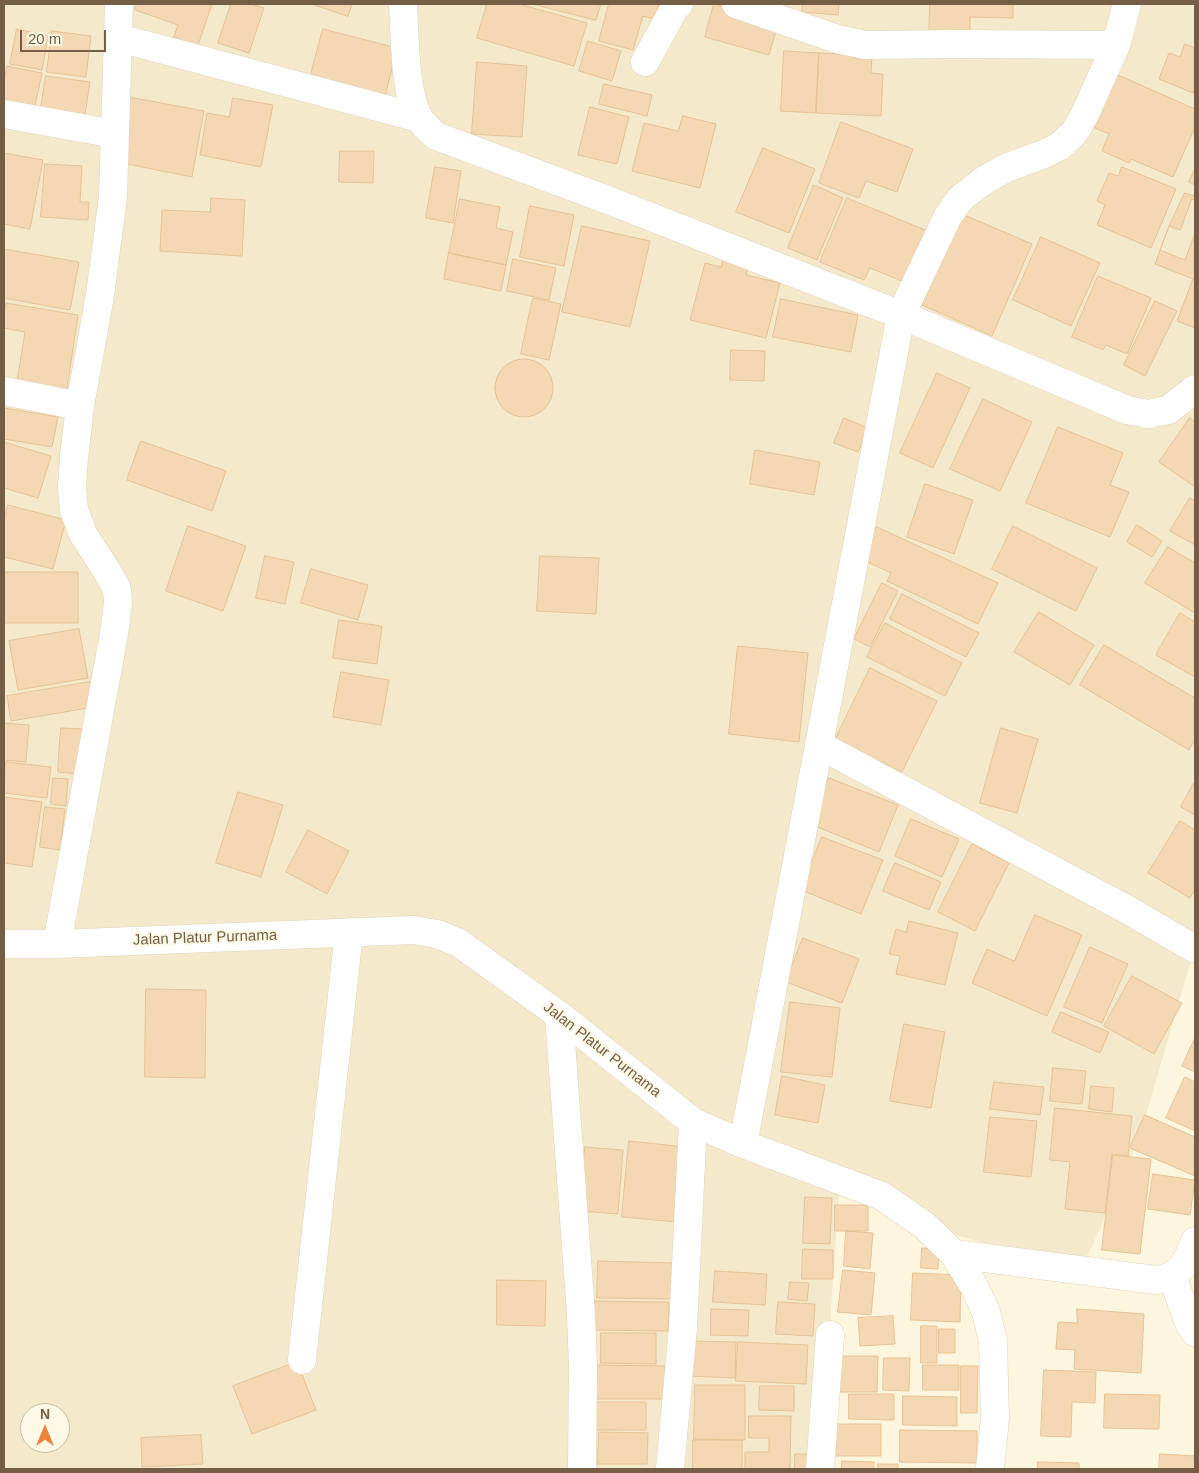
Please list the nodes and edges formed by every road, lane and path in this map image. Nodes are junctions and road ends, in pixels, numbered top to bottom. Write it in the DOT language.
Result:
graph roads {
  1 [pos="120,4"];
  2 [pos="402,4"];
  3 [pos="679,4"];
  4 [pos="736,4"];
  5 [pos="1127,4"];
  6 [pos="119,38"];
  7 [pos="1116,45"];
  8 [pos="645,62"];
  9 [pos="4,114"];
  10 [pos="418,118"];
  11 [pos="115,134"];
  12 [pos="901,314"];
  13 [pos="1195,389"];
  14 [pos="4,391"];
  15 [pos="80,406"];
  16 [pos="820,746"];
  17 [pos="349,932"];
  18 [pos="4,944"];
  19 [pos="56,944"];
  20 [pos="1195,949"];
  21 [pos="559,1015"];
  22 [pos="693,1122"];
  23 [pos="744,1144"];
  24 [pos="1195,1241"];
  25 [pos="954,1254"];
  26 [pos="1172,1276"];
  27 [pos="1195,1332"];
  28 [pos="830,1335"];
  29 [pos="302,1360"];
  30 [pos="582,1469"];
  31 [pos="670,1469"];
  32 [pos="820,1469"];
  33 [pos="990,1469"];
  1 -- 6 [label="street"];
  2 -- 10 [label="street"];
  3 -- 8 [label="street"];
  4 -- 7 [label="street"];
  5 -- 7 [label="street"];
  6 -- 10 [label="street"];
  6 -- 11 [label="street"];
  7 -- 12 [label="street"];
  9 -- 11 [label="street"];
  10 -- 12 [label="street"];
  11 -- 15 [label="street"];
  12 -- 13 [label="street"];
  12 -- 16 [label="street"];
  14 -- 15 [label="street"];
  15 -- 19 [label="street"];
  16 -- 20 [label="street"];
  16 -- 23 [label="street"];
  17 -- 19 [label="street, Jalan Platur Purnama"];
  17 -- 21 [label="street, Jalan Platur Purnama"];
  17 -- 29 [label="street"];
  18 -- 19 [label="street, Jalan Platur Purnama"];
  21 -- 22 [label="street, Jalan Platur Purnama"];
  21 -- 30 [label="street"];
  22 -- 23 [label="street, Jalan Platur Purnama"];
  22 -- 31 [label="street"];
  23 -- 25 [label="street, Jalan Platur Purnama"];
  24 -- 26 [label="street"];
  25 -- 26 [label="street"];
  25 -- 33 [label="street, Jalan Platur Purnama"];
  26 -- 27 [label="street"];
  28 -- 32 [label="street"];
}
